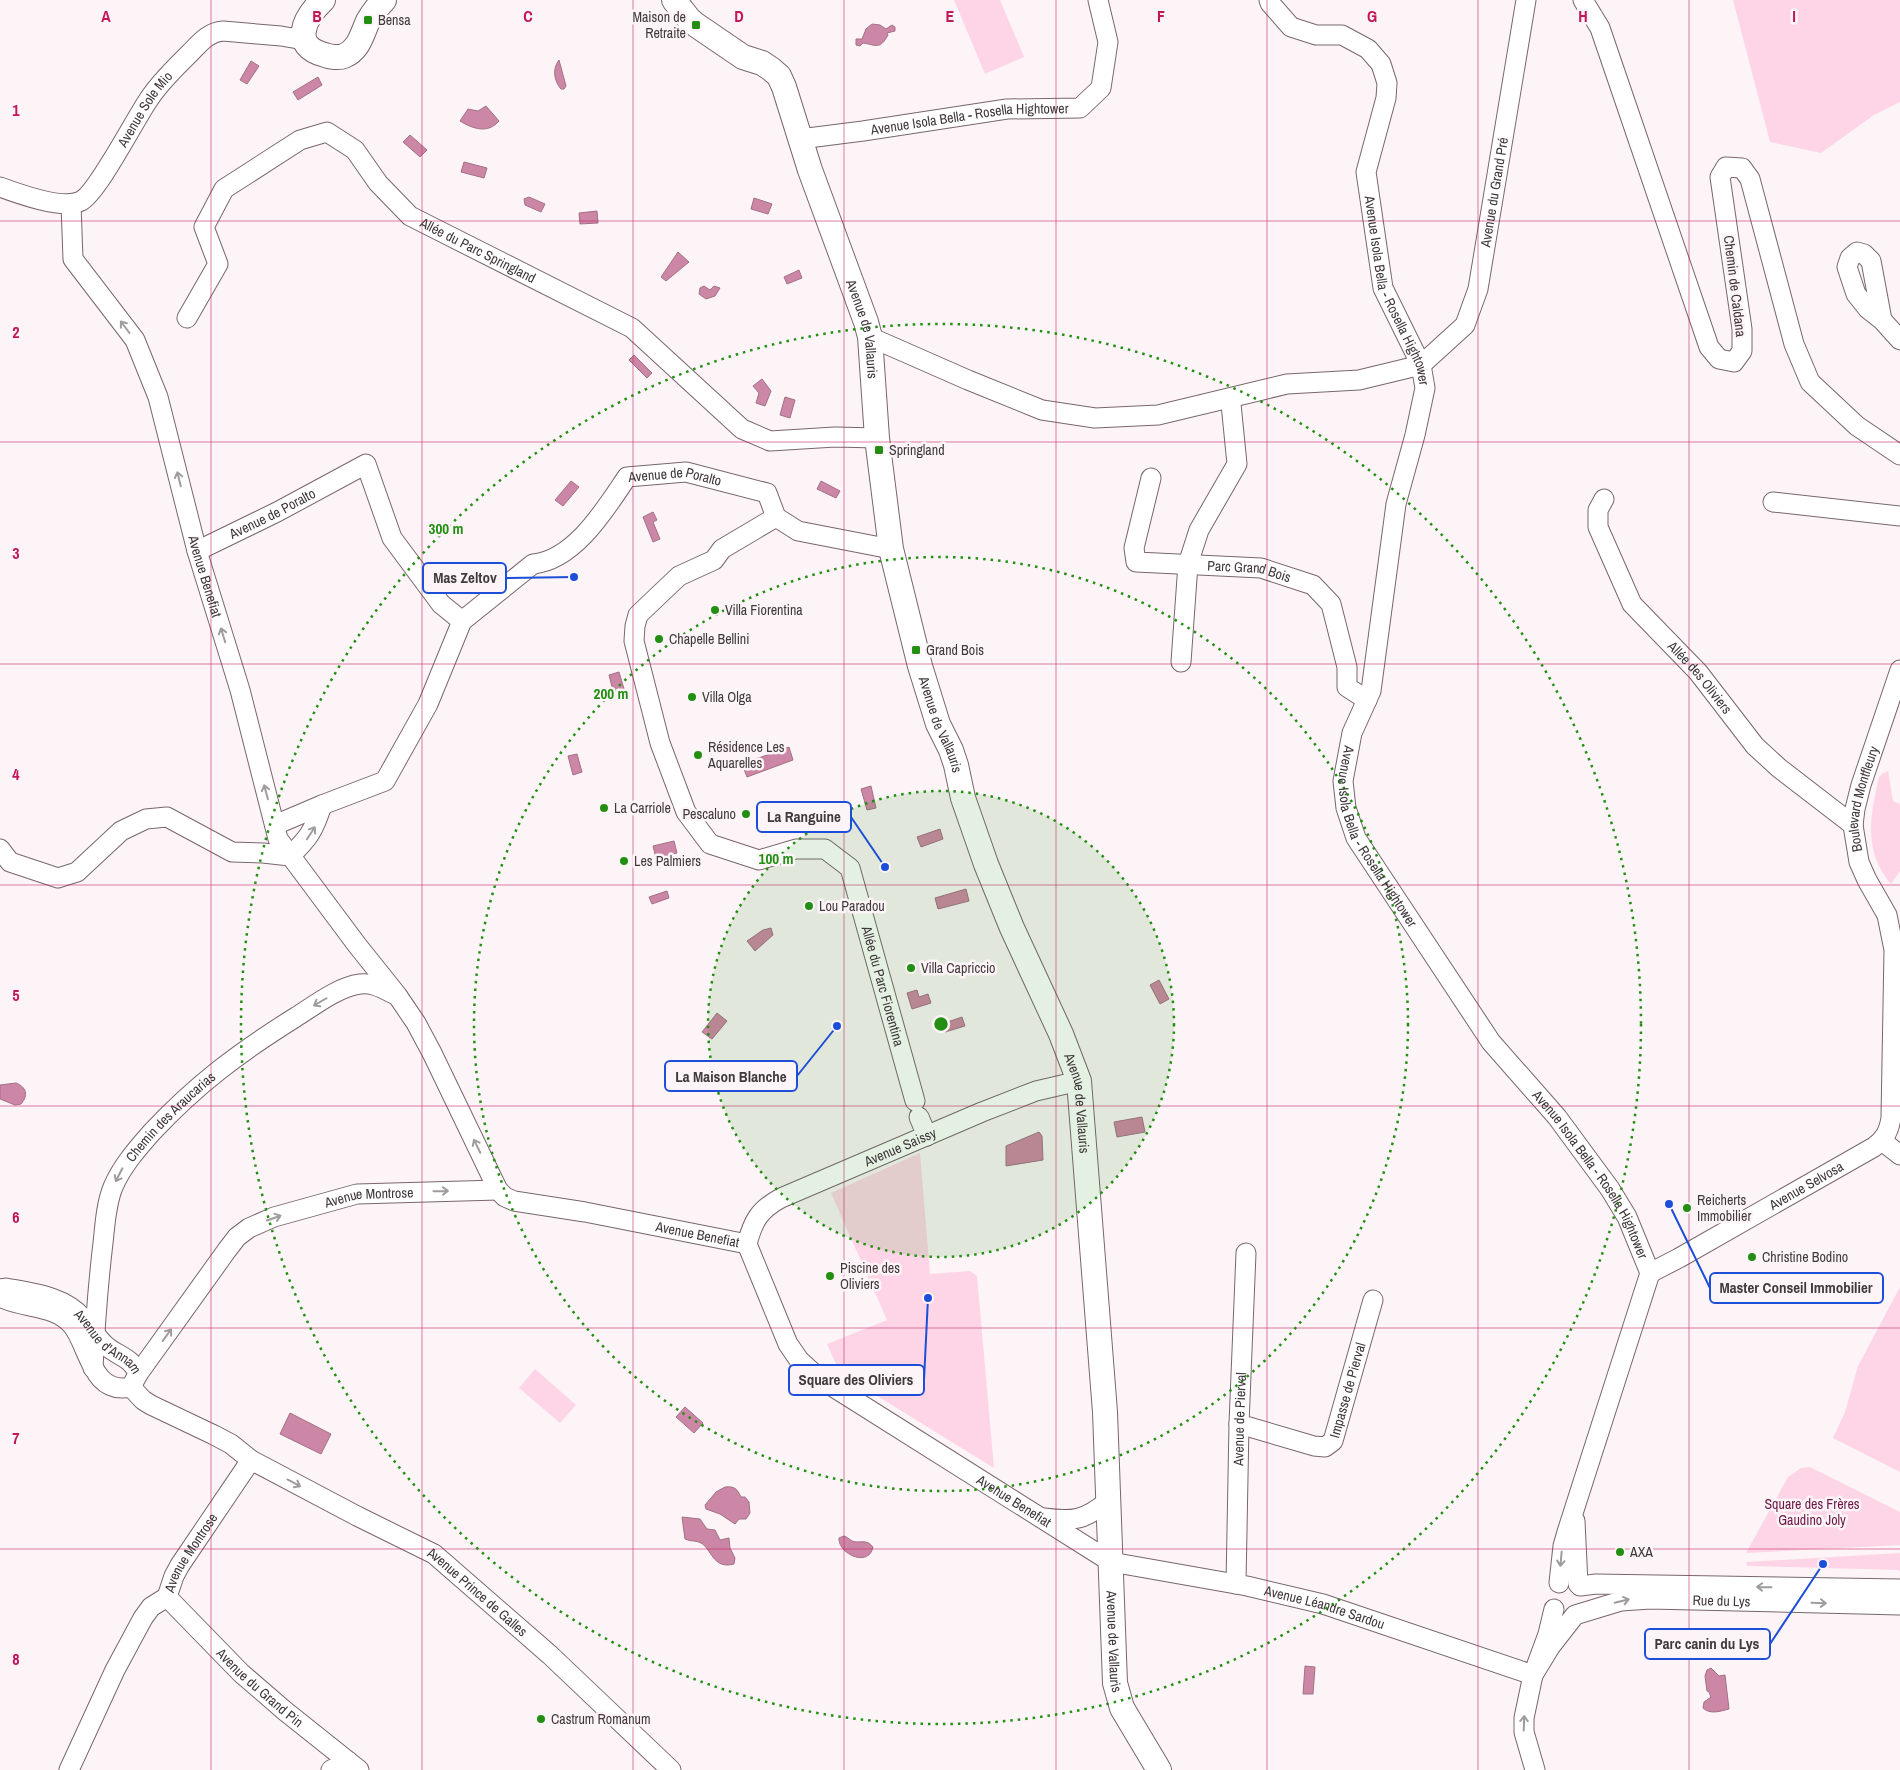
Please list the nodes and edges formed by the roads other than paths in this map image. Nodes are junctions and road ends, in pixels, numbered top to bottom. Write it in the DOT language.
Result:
graph roads {
  1 [pos="323,0"];
  2 [pos="384,0"];
  3 [pos="674,0"];
  4 [pos="1098,0"];
  5 [pos="1269,0"];
  6 [pos="1526,0"];
  7 [pos="1583,0"];
  8 [pos="304,40"];
  9 [pos="800,139"];
  10 [pos="0,187"];
  11 [pos="71,204"];
  12 [pos="187,318"];
  13 [pos="1882,320"];
  14 [pos="870,337"];
  15 [pos="1900,340"];
  16 [pos="1421,365"];
  17 [pos="1232,404"];
  18 [pos="877,438"];
  19 [pos="1900,455"];
  20 [pos="1151,478"];
  21 [pos="1604,499"];
  22 [pos="1773,502"];
  23 [pos="1900,516"];
  24 [pos="776,517"];
  25 [pos="891,550"];
  26 [pos="196,551"];
  27 [pos="1188,564"];
  28 [pos="462,621"];
  29 [pos="1181,662"];
  30 [pos="1900,670"];
  31 [pos="1367,700"];
  32 [pos="322,805"];
  33 [pos="1853,825"];
  34 [pos="276,832"];
  35 [pos="0,849"];
  36 [pos="290,856"];
  37 [pos="357,945"];
  38 [pos="342,990"];
  39 [pos="397,995"];
  40 [pos="1079,1081"];
  41 [pos="927,1136"];
  42 [pos="1882,1141"];
  43 [pos="1900,1155"];
  44 [pos="498,1190"];
  45 [pos="747,1244"];
  46 [pos="1246,1254"];
  47 [pos="1650,1273"];
  48 [pos="0,1289"];
  49 [pos="97,1295"];
  50 [pos="0,1297"];
  51 [pos="1373,1300"];
  52 [pos="71,1306"];
  53 [pos="94,1334"];
  54 [pos="93,1368"];
  55 [pos="135,1381"];
  56 [pos="1239,1424"];
  57 [pos="251,1460"];
  58 [pos="1108,1501"];
  59 [pos="1576,1503"];
  60 [pos="1038,1516"];
  61 [pos="1111,1562"];
  62 [pos="1560,1583"];
  63 [pos="1236,1584"];
  64 [pos="1579,1585"];
  65 [pos="1900,1589"];
  66 [pos="1870,1596"];
  67 [pos="167,1597"];
  68 [pos="1900,1605"];
  69 [pos="1554,1609"];
  70 [pos="1576,1615"];
  71 [pos="1532,1675"];
  72 [pos="354,1765"];
  73 [pos="69,1770"];
  74 [pos="331,1770"];
  75 [pos="670,1770"];
  76 [pos="1159,1770"];
  77 [pos="1535,1770"];
  1 -- 8 [label="main road"];
  2 -- 8 [label="main road"];
  3 -- 9 [label="main road, Avenue de Vallauris"];
  4 -- 9 [label="street, Avenue Isola Bella - Rosella Hightower"];
  5 -- 16 [label="street, Avenue Isola Bella - Rosella Hightower"];
  6 -- 16 [label="street, Avenue du Grand Pré"];
  7 -- 19 [label="street, Chemin de Caldana"];
  8 -- 11 [label="street, Avenue Sole Mio"];
  9 -- 14 [label="main road, Avenue de Vallauris"];
  10 -- 11 [label="street"];
  26 -- 11 [label="street, Avenue Benefiat, one-way"];
  12 -- 18 [label="street, Allée du Parc Springland"];
  13 -- 15 [label="street"];
  14 -- 16 [label="street"];
  14 -- 18 [label="main road, Avenue de Vallauris"];
  16 -- 31 [label="street, Avenue Isola Bella - Rosella Hightower"];
  17 -- 27 [label="street"];
  18 -- 25 [label="main road, Avenue de Vallauris"];
  20 -- 27 [label="street, Parc Grand Bois"];
  21 -- 33 [label="street, Allée des Oliviers"];
  22 -- 23 [label="street"];
  24 -- 25 [label="street"];
  24 -- 28 [label="street, Avenue de Poralto"];
  24 -- 41 [label="street, Allée du Parc Fiorentina"];
  25 -- 40 [label="main road, Avenue de Vallauris"];
  26 -- 28 [label="street, Avenue de Poralto"];
  34 -- 26 [label="street, Avenue Benefiat, one-way"];
  27 -- 29 [label="street"];
  27 -- 31 [label="street, Parc Grand Bois"];
  28 -- 32 [label="street, Avenue de Poralto"];
  30 -- 33 [label="street, Boulevard Montfleury"];
  31 -- 47 [label="street, Avenue Isola Bella - Rosella Hightower"];
  32 -- 34 [label="street, Avenue de Poralto"];
  36 -- 32 [label="street, one-way"];
  33 -- 42 [label="street, Boulevard Montfleury"];
  34 -- 36 [label="street, Avenue Benefiat"];
  35 -- 36 [label="street"];
  36 -- 37 [label="street, Avenue Benefiat"];
  37 -- 38 [label="street"];
  37 -- 39 [label="street, Avenue Benefiat"];
  38 -- 39 [label="street, Chemin des Araucarias"];
  38 -- 49 [label="street, Chemin des Araucarias, one-way"];
  44 -- 39 [label="street, Avenue Benefiat, one-way"];
  40 -- 41 [label="street, Avenue Saissy"];
  40 -- 58 [label="main road, Avenue de Vallauris"];
  41 -- 45 [label="street, Avenue Saissy"];
  42 -- 43 [label="street"];
  42 -- 47 [label="street, Avenue Selvosa"];
  44 -- 45 [label="street, Avenue Benefiat"];
  55 -- 44 [label="street, Avenue Montrose, one-way"];
  45 -- 60 [label="street, Avenue Benefiat"];
  46 -- 56 [label="street, Avenue de Pierval"];
  47 -- 59 [label="street, Avenue Isola Bella - Rosella Hightower"];
  48 -- 52 [label="street, Avenue d'Annam"];
  49 -- 52 [label="street, Avenue d'Annam"];
  49 -- 53 [label="street, Chemin des Araucarias"];
  50 -- 54 [label="street, Avenue d'Annam"];
  51 -- 56 [label="street, Impasse de Pierval"];
  52 -- 53 [label="street, Avenue d'Annam"];
  53 -- 54 [label="street, Chemin des Araucarias"];
  53 -- 55 [label="street, Avenue d'Annam"];
  54 -- 55 [label="street, Avenue d'Annam"];
  55 -- 57 [label="street"];
  56 -- 63 [label="street, Avenue de Pierval"];
  57 -- 67 [label="street, Avenue Montrose"];
  57 -- 75 [label="street, Avenue Prince de Galles, one-way"];
  58 -- 60 [label="street"];
  58 -- 61 [label="main road, Avenue de Vallauris"];
  59 -- 62 [label="street, Avenue Isola Bella - Rosella Hightower, one-way"];
  59 -- 64 [label="street, Avenue Isola Bella - Rosella Hightower"];
  60 -- 61 [label="street, Avenue Benefiat"];
  61 -- 63 [label="street, Avenue Léandre Sardou"];
  61 -- 76 [label="main road, Avenue de Vallauris"];
  62 -- 64 [label="street"];
  62 -- 69 [label="street"];
  63 -- 71 [label="street, Avenue Léandre Sardou"];
  66 -- 64 [label="street, Rue du Lys, one-way"];
  64 -- 70 [label="street"];
  65 -- 66 [label="street, Rue du Lys"];
  66 -- 68 [label="street, Rue du Lys"];
  70 -- 66 [label="street, Rue du Lys, one-way"];
  67 -- 72 [label="street, Avenue du Grand Pin"];
  67 -- 73 [label="street, Avenue Montrose"];
  69 -- 70 [label="street"];
  69 -- 71 [label="street"];
  70 -- 71 [label="street"];
  77 -- 71 [label="street, one-way"];
  72 -- 74 [label="street"];
}
